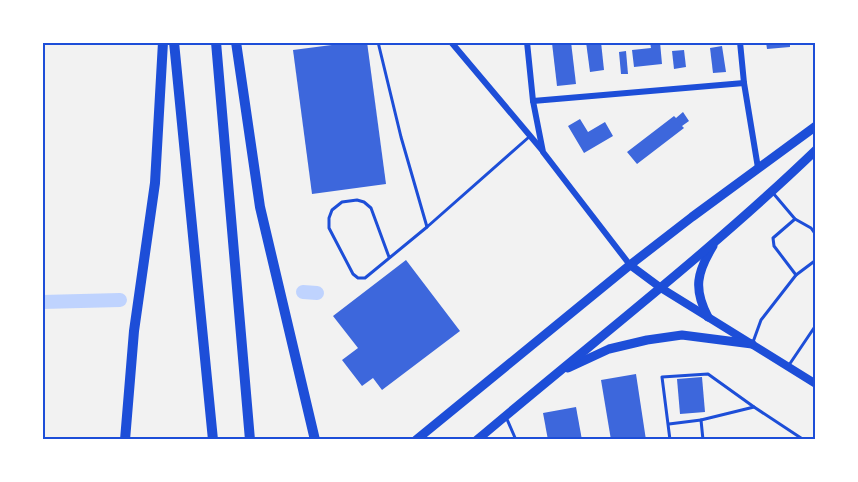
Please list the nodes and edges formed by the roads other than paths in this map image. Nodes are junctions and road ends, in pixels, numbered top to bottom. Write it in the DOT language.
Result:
graph roads {
  1 [pos="163,42"];
  2 [pos="174,42"];
  3 [pos="216,42"];
  4 [pos="236,42"];
  5 [pos="378,42"];
  6 [pos="451,42"];
  7 [pos="527,42"];
  8 [pos="740,42"];
  9 [pos="744,83"];
  10 [pos="533,101"];
  11 [pos="816,126"];
  12 [pos="530,136"];
  13 [pos="816,150"];
  14 [pos="543,152"];
  15 [pos="758,168"];
  16 [pos="772,192"];
  17 [pos="795,219"];
  18 [pos="428,227"];
  19 [pos="816,235"];
  20 [pos="717,240"];
  21 [pos="389,257"];
  22 [pos="816,260"];
  23 [pos="630,264"];
  24 [pos="796,275"];
  25 [pos="661,288"];
  26 [pos="708,317"];
  27 [pos="816,325"];
  28 [pos="752,344"];
  29 [pos="788,366"];
  30 [pos="553,376"];
  31 [pos="816,384"];
  32 [pos="754,407"];
  33 [pos="506,416"];
  34 [pos="700,420"];
  35 [pos="668,424"];
  36 [pos="316,439"];
  37 [pos="125,440"];
  38 [pos="213,440"];
  39 [pos="250,440"];
  40 [pos="416,440"];
  41 [pos="477,440"];
  42 [pos="516,440"];
  43 [pos="670,440"];
  44 [pos="703,440"];
  45 [pos="804,440"];
  1 -- 37 [label="highway"];
  2 -- 38 [label="highway"];
  3 -- 39 [label="highway"];
  4 -- 36 [label="highway"];
  5 -- 18 [label="lane"];
  6 -- 12 [label="street"];
  7 -- 10 [label="street"];
  8 -- 9 [label="street"];
  9 -- 10 [label="street"];
  9 -- 15 [label="street"];
  10 -- 14 [label="street"];
  11 -- 15 [label="main road"];
  12 -- 14 [label="street"];
  12 -- 18 [label="lane"];
  13 -- 16 [label="main road"];
  14 -- 23 [label="street"];
  15 -- 23 [label="main road"];
  16 -- 17 [label="lane"];
  16 -- 20 [label="main road"];
  17 -- 19 [label="lane"];
  17 -- 24 [label="lane"];
  18 -- 21 [label="lane"];
  20 -- 25 [label="main road"];
  20 -- 26 [label="main road"];
  21 -- 21 [label="lane"];
  22 -- 24 [label="lane"];
  23 -- 25 [label="main road"];
  23 -- 40 [label="main road"];
  24 -- 28 [label="lane"];
  25 -- 26 [label="main road"];
  25 -- 30 [label="main road"];
  26 -- 28 [label="main road"];
  27 -- 29 [label="lane"];
  28 -- 29 [label="main road"];
  28 -- 30 [label="main road"];
  29 -- 31 [label="main road"];
  30 -- 33 [label="main road"];
  32 -- 34 [label="lane"];
  32 -- 35 [label="lane"];
  32 -- 45 [label="lane"];
  33 -- 41 [label="main road"];
  33 -- 42 [label="lane"];
  34 -- 35 [label="lane"];
  34 -- 44 [label="lane"];
  35 -- 43 [label="lane"];
}
